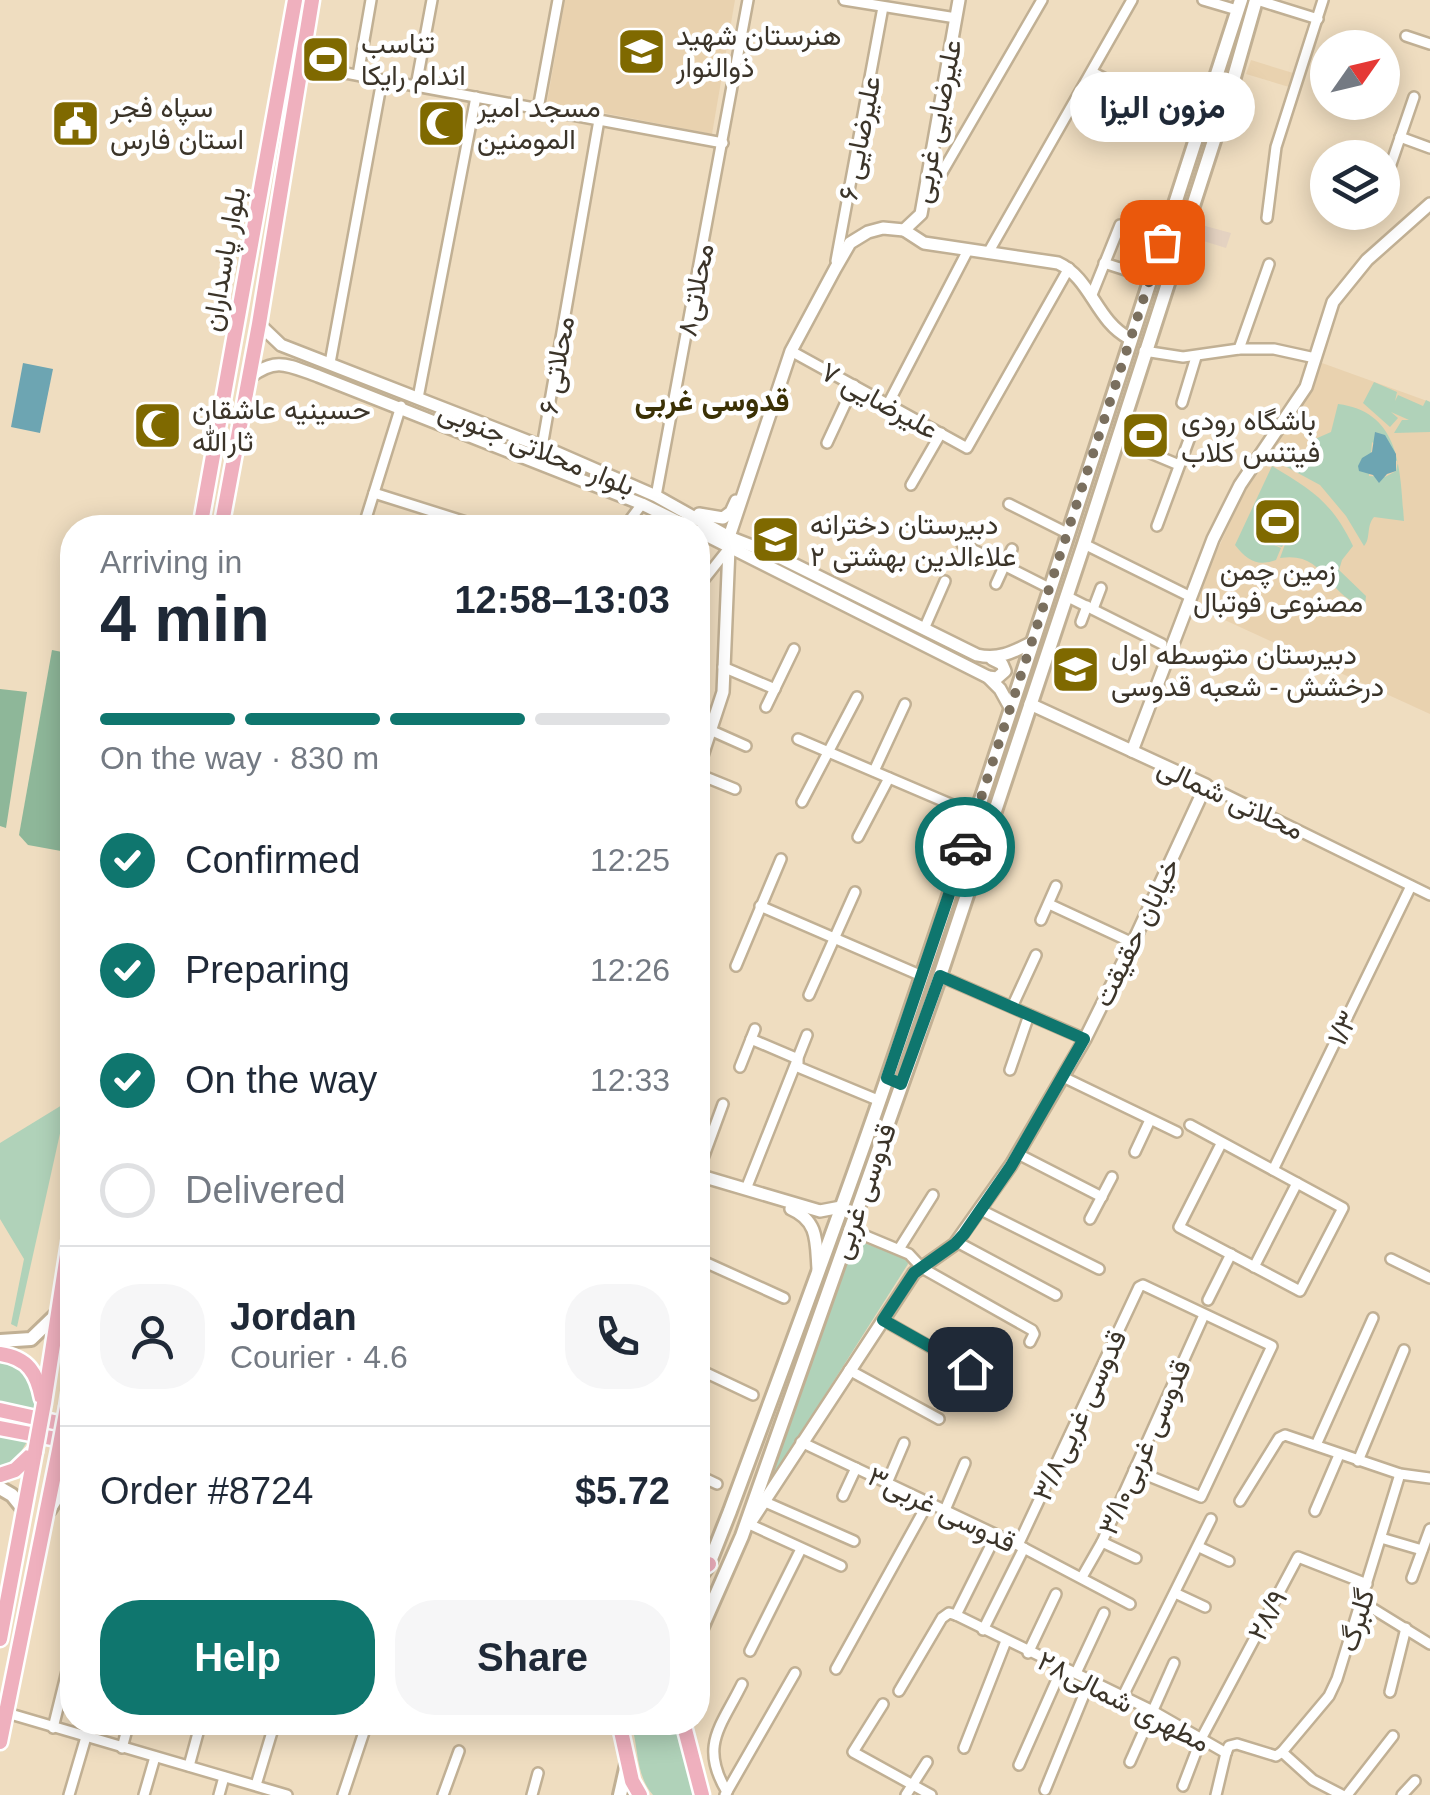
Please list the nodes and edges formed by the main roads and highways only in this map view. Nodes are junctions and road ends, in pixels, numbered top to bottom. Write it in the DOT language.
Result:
graph roads {
  1 [pos="295,0"];
  2 [pos="312,0"];
  3 [pos="1256,0"];
  4 [pos="1239,5"];
  5 [pos="202,515"];
  6 [pos="223,515"];
  7 [pos="950,891"];
  8 [pos="966,896"];
  9 [pos="894,1081"];
  10 [pos="60,1299"];
  11 [pos="58,1312"];
  12 [pos="0,1340"];
  13 [pos="0,1354"];
  14 [pos="44,1403"];
  15 [pos="0,1410"];
  16 [pos="60,1423"];
  17 [pos="0,1428"];
  18 [pos="60,1444"];
  19 [pos="35,1452"];
  20 [pos="60,1469"];
  21 [pos="0,1475"];
  22 [pos="0,1488"];
  23 [pos="60,1492"];
  24 [pos="24,1510"];
  25 [pos="49,1510"];
  26 [pos="710,1550"];
  27 [pos="711,1607"];
  28 [pos="0,1636"];
  29 [pos="621,1735"];
  30 [pos="686,1735"];
  31 [pos="0,1742"];
  32 [pos="627,1764"];
  33 [pos="620,1795"];
  34 [pos="640,1795"];
  35 [pos="706,1795"];
  1 -- 5 [label="main road, بلوار پاسداران"];
  2 -- 6 [label="main road, بلوار پاسداران"];
  3 -- 8 [label="main road, قدوسی غربی"];
  4 -- 7 [label="main road, قدوسی غربی"];
  7 -- 8 [label="main road"];
  7 -- 9 [label="main road, قدوسی غربی"];
  8 -- 9 [label="main road, قدوسی غربی"];
  9 -- 26 [label="main road, قدوسی غربی"];
  9 -- 27 [label="main road, قدوسی غربی"];
  10 -- 11 [label="main road"];
  11 -- 12 [label="main road"];
  11 -- 14 [label="main road"];
  13 -- 14 [label="main road"];
  14 -- 19 [label="main road, bridge"];
  15 -- 16 [label="main road"];
  17 -- 18 [label="main road"];
  19 -- 21 [label="main road"];
  19 -- 24 [label="main road"];
  20 -- 25 [label="main road"];
  22 -- 24 [label="main road"];
  23 -- 25 [label="main road"];
  24 -- 28 [label="main road"];
  25 -- 31 [label="main road"];
  29 -- 32 [label="main road"];
  30 -- 35 [label="main road"];
  32 -- 33 [label="main road"];
  32 -- 34 [label="main road"];
}
